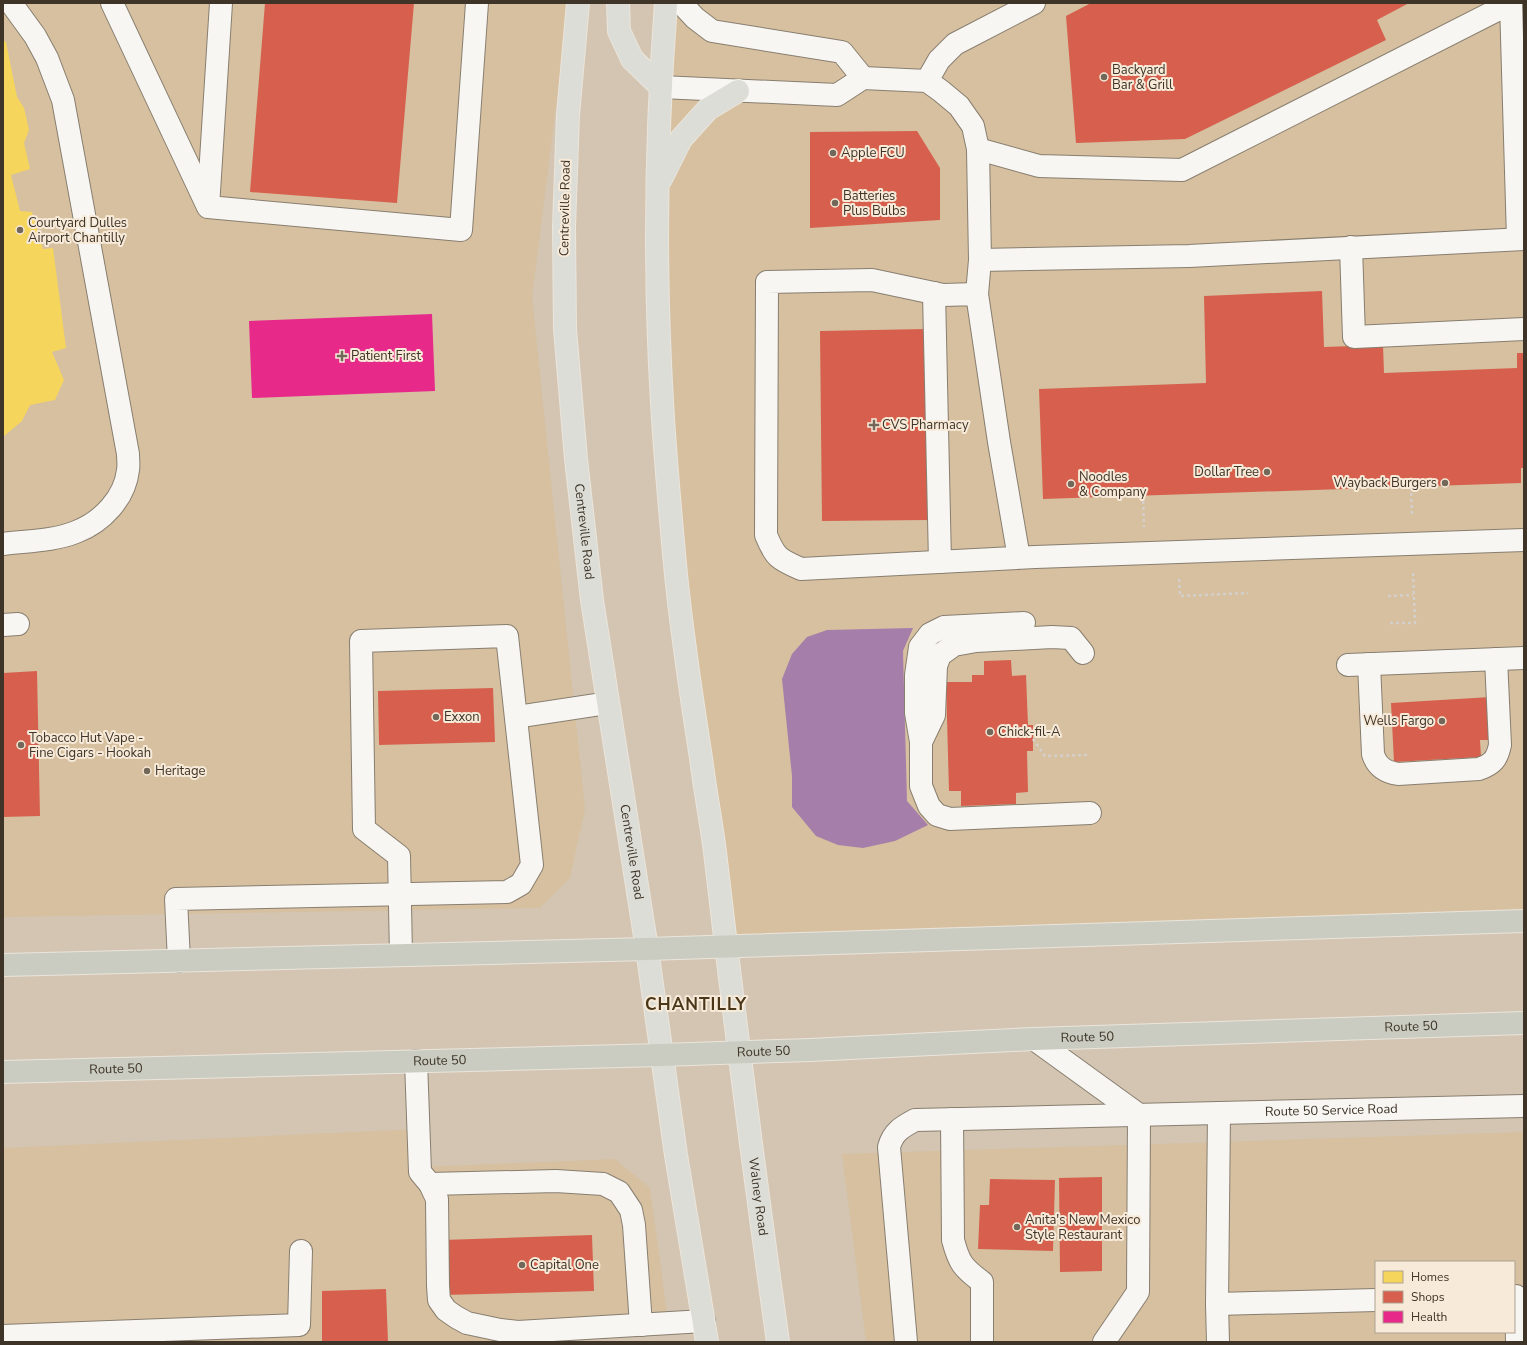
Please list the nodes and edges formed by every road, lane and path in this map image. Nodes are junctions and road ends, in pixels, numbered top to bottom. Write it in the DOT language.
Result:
graph roads {
  1 [pos="11,3"];
  2 [pos="112,3"];
  3 [pos="221,3"];
  4 [pos="477,3"];
  5 [pos="578,3"];
  6 [pos="618,3"];
  7 [pos="666,3"];
  8 [pos="681,3"];
  9 [pos="1022,6"];
  10 [pos="863,78"];
  11 [pos="927,81"];
  12 [pos="661,87"];
  13 [pos="738,91"];
  14 [pos="978,149"];
  15 [pos="657,185"];
  16 [pos="208,207"];
  17 [pos="1521,239"];
  18 [pos="1351,247"];
  19 [pos="980,260"];
  20 [pos="934,294"];
  21 [pos="978,294"];
  22 [pos="1524,329"];
  23 [pos="1524,540"];
  24 [pos="3,544"];
  25 [pos="1018,558"];
  26 [pos="940,562"];
  27 [pos="1414,595"];
  28 [pos="1388,596"];
  29 [pos="1083,653"];
  30 [pos="1524,658"];
  31 [pos="1496,659"];
  32 [pos="608,703"];
  33 [pos="516,717"];
  34 [pos="1033,739"];
  35 [pos="1087,755"];
  36 [pos="1090,813"];
  37 [pos="401,894"];
  38 [pos="1524,921"];
  39 [pos="727,945"];
  40 [pos="647,949"];
  41 [pos="401,955"];
  42 [pos="179,961"];
  43 [pos="3,965"];
  44 [pos="1524,1023"];
  45 [pos="1034,1039"];
  46 [pos="739,1052"];
  47 [pos="661,1056"];
  48 [pos="416,1061"];
  49 [pos="3,1072"];
  50 [pos="1524,1106"];
  51 [pos="1219,1113"];
  52 [pos="1139,1115"];
  53 [pos="952,1119"];
  54 [pos="430,1184"];
  55 [pos="301,1251"];
  56 [pos="1518,1296"];
  57 [pos="1375,1300"];
  58 [pos="1217,1304"];
  59 [pos="704,1321"];
  60 [pos="641,1325"];
  61 [pos="3,1336"];
  62 [pos="707,1342"];
  63 [pos="778,1342"];
  64 [pos="906,1342"];
  65 [pos="982,1342"];
  66 [pos="1104,1342"];
  67 [pos="1218,1342"];
  68 [pos="1517,1342"];
  1 -- 24 [label="street"];
  2 -- 16 [label="street"];
  3 -- 16 [label="street"];
  4 -- 16 [label="street"];
  5 -- 32 [label="main road, Centreville Road"];
  6 -- 12 [label="main road"];
  7 -- 12 [label="main road"];
  8 -- 10 [label="street"];
  9 -- 11 [label="street"];
  10 -- 11 [label="street"];
  10 -- 13 [label="street"];
  11 -- 14 [label="street"];
  12 -- 13 [label="street"];
  12 -- 15 [label="main road"];
  13 -- 15 [label="main road"];
  14 -- 17 [label="street"];
  14 -- 19 [label="street"];
  15 -- 39 [label="main road"];
  17 -- 18 [label="street"];
  18 -- 19 [label="street"];
  18 -- 22 [label="street"];
  19 -- 21 [label="street"];
  20 -- 21 [label="street"];
  20 -- 26 [label="street"];
  20 -- 26 [label="street"];
  21 -- 25 [label="street"];
  23 -- 25 [label="street"];
  25 -- 26 [label="street"];
  27 -- 28 [label="path"];
  29 -- 36 [label="street"];
  30 -- 31 [label="street"];
  31 -- 31 [label="street"];
  32 -- 33 [label="street"];
  32 -- 40 [label="main road, Centreville Road"];
  33 -- 37 [label="street"];
  33 -- 37 [label="street"];
  34 -- 35 [label="path"];
  37 -- 41 [label="street"];
  37 -- 42 [label="street"];
  38 -- 39 [label="highway"];
  39 -- 40 [label="highway"];
  39 -- 46 [label="main road"];
  40 -- 41 [label="highway"];
  40 -- 47 [label="main road, Centreville Road"];
  41 -- 42 [label="highway"];
  42 -- 43 [label="highway"];
  44 -- 45 [label="highway, Route 50"];
  45 -- 46 [label="highway, Route 50"];
  45 -- 52 [label="street"];
  46 -- 47 [label="highway, Route 50"];
  46 -- 63 [label="main road, Walney Road"];
  47 -- 48 [label="highway, Route 50"];
  47 -- 59 [label="main road"];
  48 -- 49 [label="highway, Route 50"];
  48 -- 54 [label="street"];
  50 -- 51 [label="street, Route 50 Service Road"];
  51 -- 52 [label="street, Route 50 Service Road"];
  51 -- 58 [label="street"];
  52 -- 53 [label="street, Route 50 Service Road"];
  52 -- 66 [label="street"];
  53 -- 64 [label="street, Route 50 Service Road"];
  53 -- 65 [label="street"];
  54 -- 60 [label="street"];
  54 -- 60 [label="street"];
  55 -- 61 [label="street"];
  56 -- 68 [label="street"];
  57 -- 58 [label="street"];
  58 -- 67 [label="street"];
  59 -- 60 [label="street"];
  59 -- 62 [label="main road"];
}
